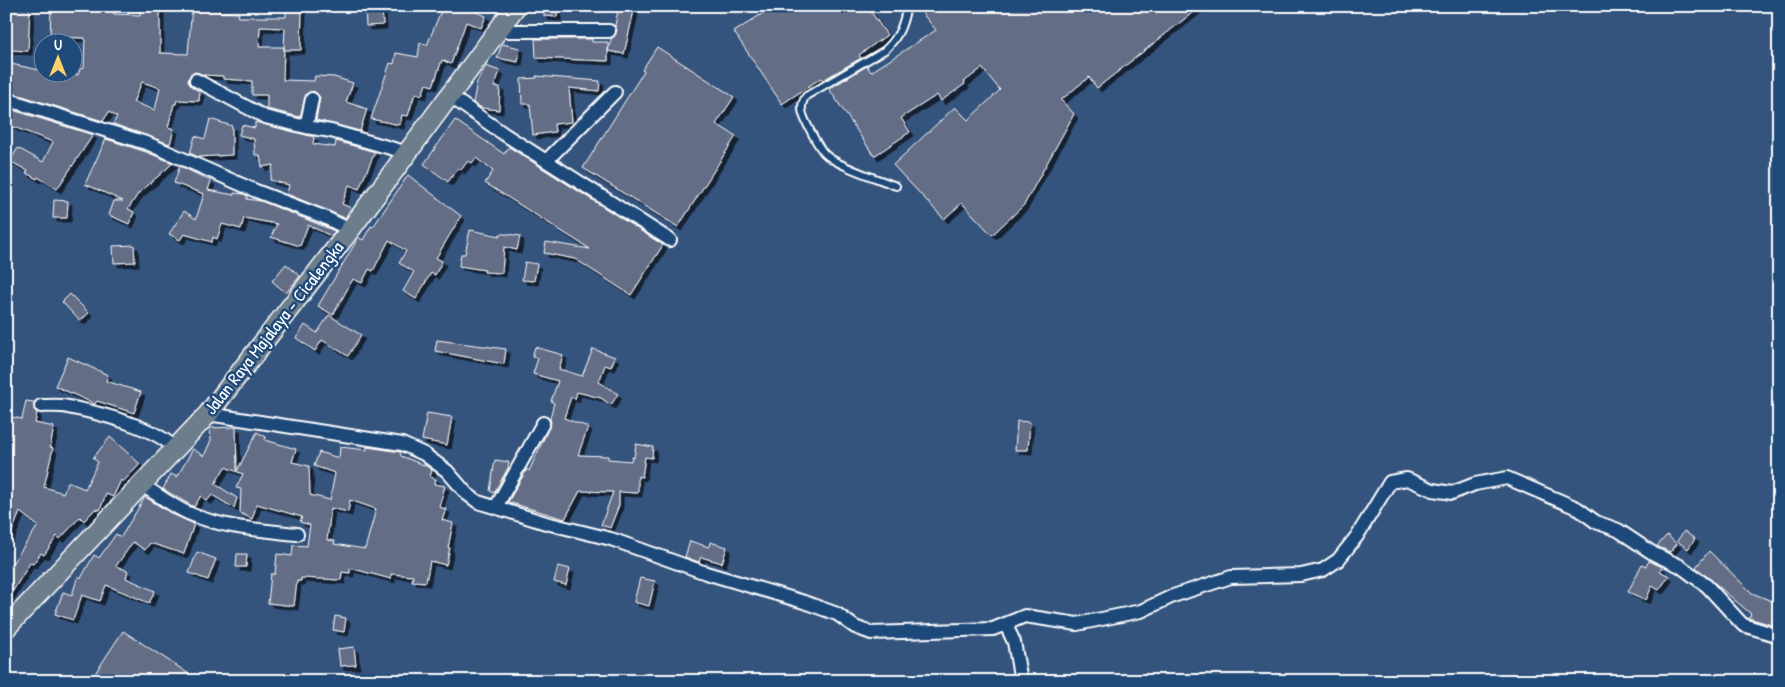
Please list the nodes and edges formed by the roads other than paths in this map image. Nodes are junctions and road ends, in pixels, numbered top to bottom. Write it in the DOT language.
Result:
graph roads {
  1 [pos="516,6"];
  2 [pos="907,6"];
  3 [pos="497,31"];
  4 [pos="609,31"];
  5 [pos="196,80"];
  6 [pos="615,92"];
  7 [pos="450,96"];
  8 [pos="6,99"];
  9 [pos="312,99"];
  10 [pos="306,127"];
  11 [pos="408,153"];
  12 [pos="546,161"];
  13 [pos="896,186"];
  14 [pos="350,230"];
  15 [pos="670,240"];
  16 [pos="41,406"];
  17 [pos="208,414"];
  18 [pos="543,424"];
  19 [pos="175,449"];
  20 [pos="142,485"];
  21 [pos="496,507"];
  22 [pos="297,534"];
  23 [pos="1006,626"];
  24 [pos="6,628"];
  25 [pos="1779,636"];
  26 [pos="1021,681"];
  1 -- 3 [label="main road, Jalan Raya Majalaya - Cicalengka"];
  2 -- 13 [label="lane"];
  3 -- 4 [label="street"];
  3 -- 7 [label="main road, Jalan Raya Majalaya - Cicalengka"];
  5 -- 10 [label="street"];
  6 -- 12 [label="street"];
  7 -- 11 [label="main road, Jalan Raya Majalaya - Cicalengka"];
  7 -- 12 [label="street"];
  8 -- 14 [label="street"];
  9 -- 10 [label="street"];
  10 -- 11 [label="street"];
  11 -- 14 [label="main road, Jalan Raya Majalaya - Cicalengka"];
  12 -- 15 [label="street"];
  14 -- 17 [label="main road, Jalan Raya Majalaya - Cicalengka"];
  16 -- 19 [label="street"];
  17 -- 19 [label="main road, Jalan Raya Majalaya - Cicalengka"];
  17 -- 21 [label="street"];
  18 -- 21 [label="street"];
  19 -- 20 [label="main road, Jalan Raya Majalaya - Cicalengka"];
  20 -- 22 [label="street"];
  20 -- 24 [label="main road, Jalan Raya Majalaya - Cicalengka"];
  21 -- 23 [label="street"];
  23 -- 25 [label="street"];
  23 -- 26 [label="street"];
}
